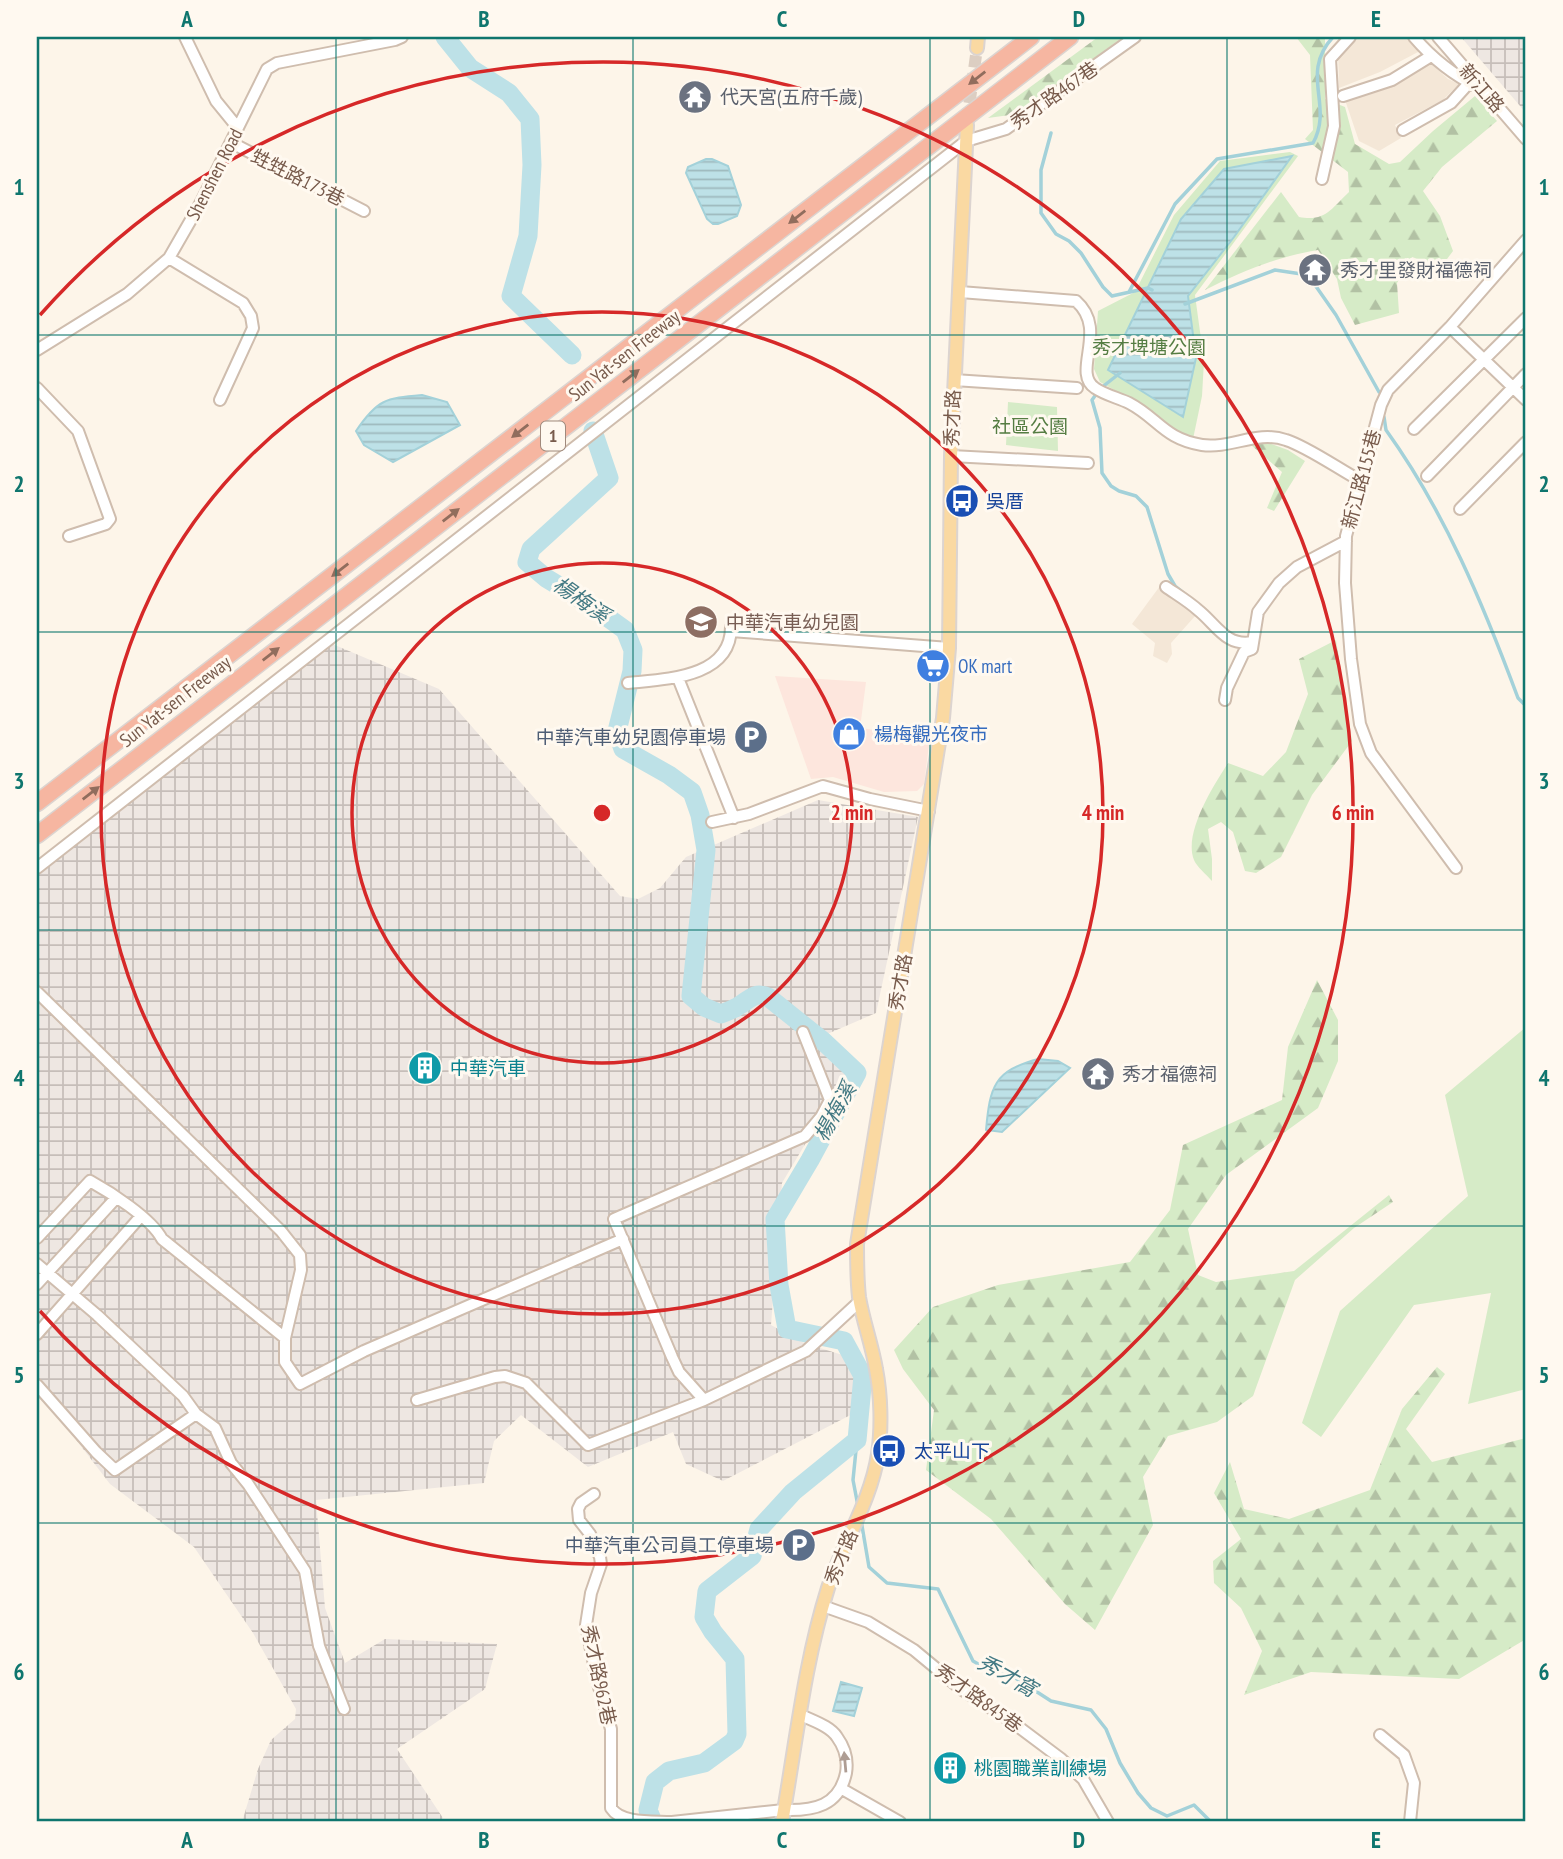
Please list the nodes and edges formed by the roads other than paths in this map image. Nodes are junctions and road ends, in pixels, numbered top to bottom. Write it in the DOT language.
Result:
graph roads {
  1 [pos="185,37"];
  2 [pos="402,37"];
  3 [pos="1031,37"];
  4 [pos="1070,37"];
  5 [pos="1135,37"];
  6 [pos="1350,37"];
  7 [pos="1414,37"];
  8 [pos="1438,37"];
  9 [pos="1430,55"];
  10 [pos="1469,83"];
  11 [pos="1484,90"];
  12 [pos="1343,96"];
  13 [pos="967,125"];
  14 [pos="238,128"];
  15 [pos="1403,130"];
  16 [pos="1526,139"];
  17 [pos="966,141"];
  18 [pos="232,143"];
  19 [pos="1322,178"];
  20 [pos="364,211"];
  21 [pos="1526,240"];
  22 [pos="169,258"];
  23 [pos="960,292"];
  24 [pos="1526,317"];
  25 [pos="1450,327"];
  26 [pos="37,350"];
  27 [pos="1485,360"];
  28 [pos="1526,374"];
  29 [pos="954,380"];
  30 [pos="37,388"];
  31 [pos="1077,388"];
  32 [pos="1513,388"];
  33 [pos="220,400"];
  34 [pos="1526,400"];
  35 [pos="1414,429"];
  36 [pos="1526,442"];
  37 [pos="951,456"];
  38 [pos="1088,463"];
  39 [pos="1427,476"];
  40 [pos="1361,481"];
  41 [pos="1460,509"];
  42 [pos="69,536"];
  43 [pos="1346,541"];
  44 [pos="1166,587"];
  45 [pos="1252,642"];
  46 [pos="949,648"];
  47 [pos="678,678"];
  48 [pos="628,682"];
  49 [pos="1226,700"];
  50 [pos="37,803"];
  51 [pos="929,811"];
  52 [pos="734,818"];
  53 [pos="712,822"];
  54 [pos="37,835"];
  55 [pos="37,868"];
  56 [pos="1456,868"];
  57 [pos="37,992"];
  58 [pos="803,1032"];
  59 [pos="116,1198"];
  60 [pos="141,1216"];
  61 [pos="37,1238"];
  62 [pos="623,1239"];
  63 [pos="37,1264"];
  64 [pos="47,1272"];
  65 [pos="37,1284"];
  66 [pos="72,1294"];
  67 [pos="860,1301"];
  68 [pos="37,1335"];
  69 [pos="285,1338"];
  70 [pos="37,1385"];
  71 [pos="417,1400"];
  72 [pos="704,1401"];
  73 [pos="196,1414"];
  74 [pos="594,1493"];
  75 [pos="823,1606"];
  76 [pos="344,1709"];
  77 [pos="801,1715"];
  78 [pos="1380,1735"];
  79 [pos="842,1789"];
  80 [pos="783,1816"];
  81 [pos="671,1822"];
  82 [pos="900,1822"];
  83 [pos="1108,1822"];
  84 [pos="1410,1822"];
  1 -- 14 [label="street"];
  2 -- 14 [label="street, Shenshen Road"];
  3 -- 50 [label="highway, Sun Yat-sen Freeway / 1, one-way"];
  54 -- 4 [label="highway, Sun Yat-sen Freeway / 1, one-way"];
  5 -- 17 [label="street, 秀才路467巷"];
  6 -- 19 [label="street"];
  7 -- 9 [label="street"];
  8 -- 11 [label="street, 新江路"];
  9 -- 10 [label="street"];
  9 -- 12 [label="street"];
  10 -- 11 [label="street"];
  10 -- 15 [label="street"];
  11 -- 16 [label="street, 新江路"];
  13 -- 17 [label="main road, 秀才路"];
  14 -- 18 [label="street, Shenshen Road"];
  17 -- 23 [label="main road, 秀才路"];
  17 -- 55 [label="street"];
  18 -- 20 [label="street, 甡甡路173巷"];
  18 -- 22 [label="street, Shenshen Road"];
  21 -- 25 [label="street, 新江路155巷"];
  22 -- 26 [label="street, Shenshen Road"];
  22 -- 33 [label="street"];
  23 -- 29 [label="main road, 秀才路"];
  23 -- 40 [label="street"];
  24 -- 27 [label="street"];
  25 -- 27 [label="street"];
  25 -- 40 [label="street, 新江路155巷"];
  27 -- 32 [label="street"];
  27 -- 35 [label="street"];
  28 -- 32 [label="street"];
  29 -- 31 [label="street"];
  29 -- 37 [label="main road, 秀才路"];
  30 -- 42 [label="street"];
  32 -- 34 [label="street"];
  32 -- 39 [label="street"];
  36 -- 41 [label="street"];
  37 -- 38 [label="street"];
  37 -- 46 [label="main road, 秀才路"];
  40 -- 43 [label="street, 新江路155巷"];
  43 -- 45 [label="street"];
  43 -- 56 [label="street, 新江路155巷"];
  44 -- 45 [label="street"];
  45 -- 49 [label="street"];
  46 -- 47 [label="street"];
  46 -- 51 [label="main road, 秀才路"];
  47 -- 48 [label="street"];
  47 -- 52 [label="street"];
  51 -- 52 [label="street"];
  51 -- 67 [label="main road, 秀才路"];
  52 -- 53 [label="street"];
  57 -- 69 [label="street"];
  58 -- 62 [label="street"];
  59 -- 60 [label="street"];
  59 -- 61 [label="street"];
  59 -- 64 [label="street"];
  60 -- 66 [label="street"];
  60 -- 69 [label="street"];
  62 -- 69 [label="street"];
  62 -- 72 [label="street"];
  63 -- 64 [label="street"];
  64 -- 65 [label="street"];
  64 -- 66 [label="street"];
  66 -- 68 [label="street"];
  66 -- 73 [label="street"];
  67 -- 72 [label="street"];
  67 -- 75 [label="main road, 秀才路"];
  70 -- 73 [label="street"];
  71 -- 72 [label="street"];
  73 -- 76 [label="street"];
  74 -- 81 [label="street, 秀才路962巷"];
  75 -- 77 [label="main road, 秀才路"];
  75 -- 83 [label="street, 秀才路845巷"];
  79 -- 77 [label="street, one-way"];
  77 -- 80 [label="main road, 秀才路"];
  78 -- 84 [label="street"];
  79 -- 80 [label="street, 秀才路962巷"];
  79 -- 82 [label="street"];
  80 -- 81 [label="street, 秀才路962巷"];
}
